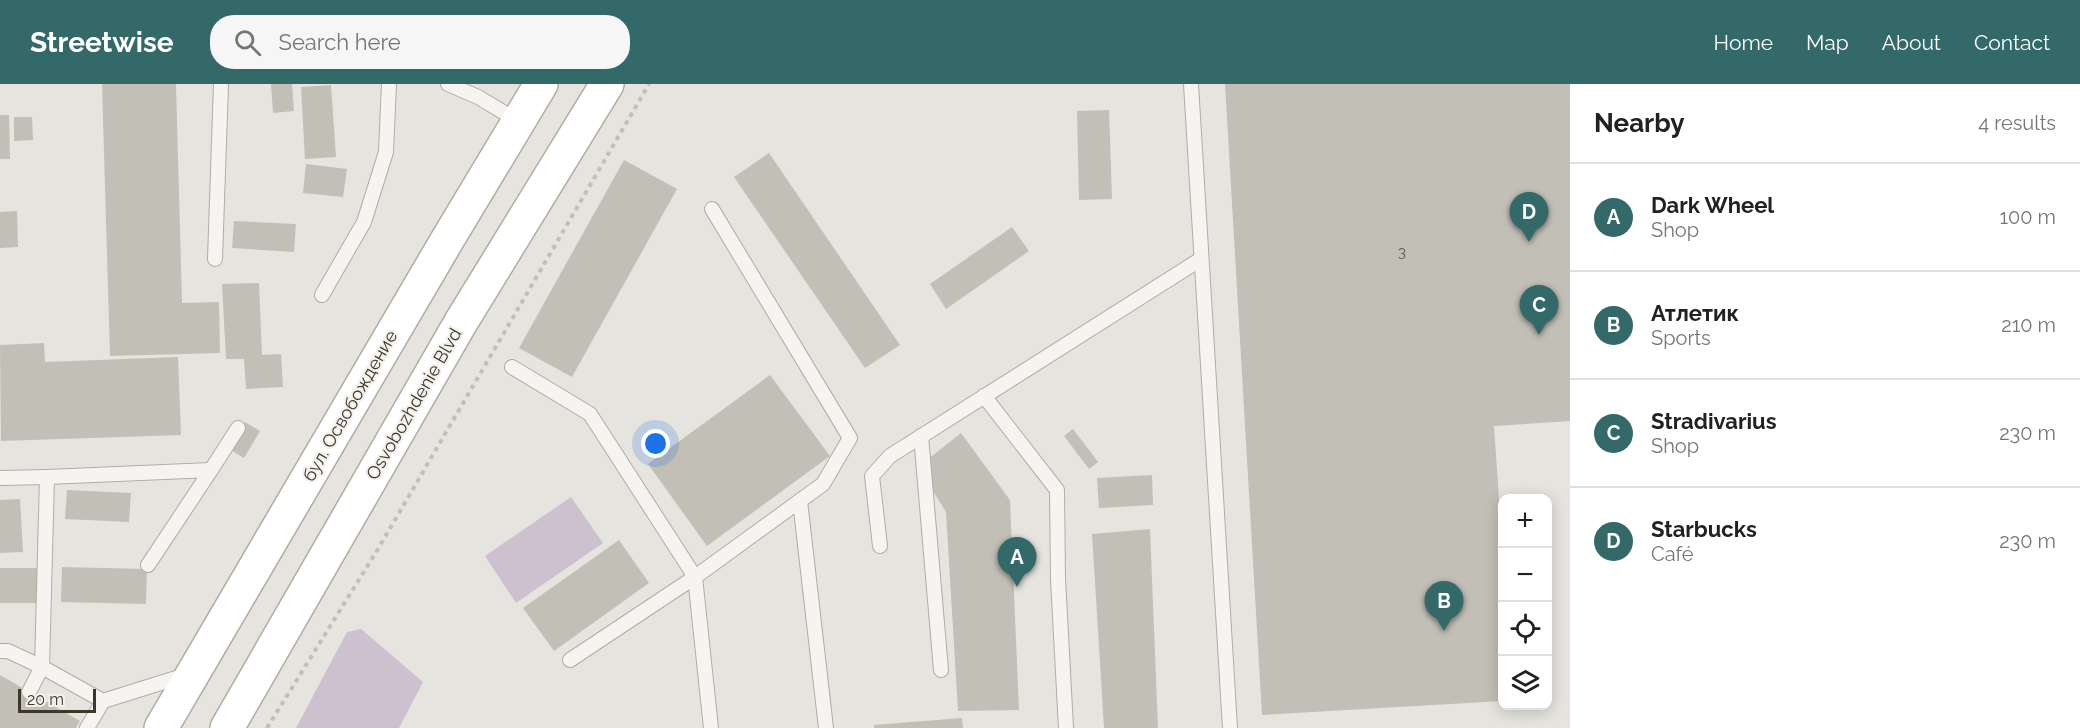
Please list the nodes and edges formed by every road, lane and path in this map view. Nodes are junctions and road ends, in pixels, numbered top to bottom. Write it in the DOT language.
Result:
graph roads {
  1 [pos="220,84"];
  2 [pos="389,84"];
  3 [pos="448,84"];
  4 [pos="541,84"];
  5 [pos="607,84"];
  6 [pos="650,84"];
  7 [pos="1191,84"];
  8 [pos="518,122"];
  9 [pos="712,209"];
  10 [pos="215,258"];
  11 [pos="1202,259"];
  12 [pos="322,295"];
  13 [pos="512,367"];
  14 [pos="984,396"];
  15 [pos="238,428"];
  16 [pos="921,436"];
  17 [pos="211,470"];
  18 [pos="47,477"];
  19 [pos="0,478"];
  20 [pos="800,501"];
  21 [pos="880,546"];
  22 [pos="148,565"];
  23 [pos="695,577"];
  24 [pos="0,651"];
  25 [pos="570,660"];
  26 [pos="42,667"];
  27 [pos="941,670"];
  28 [pos="194,673"];
  29 [pos="29,692"];
  30 [pos="103,700"];
  31 [pos="87,728"];
  32 [pos="160,728"];
  33 [pos="227,728"];
  34 [pos="267,728"];
  35 [pos="711,728"];
  36 [pos="826,728"];
  37 [pos="1066,728"];
  38 [pos="1230,728"];
  1 -- 10 [label="lane"];
  2 -- 12 [label="lane"];
  3 -- 8 [label="lane"];
  4 -- 8 [label="main road, бул. Освобождение"];
  5 -- 33 [label="main road, Osvobozhdenie Blvd"];
  6 -- 34 [label="path"];
  7 -- 11 [label="lane"];
  8 -- 28 [label="main road, бул. Освобождение"];
  9 -- 20 [label="lane"];
  11 -- 14 [label="lane"];
  11 -- 38 [label="lane"];
  13 -- 23 [label="lane"];
  14 -- 16 [label="lane"];
  14 -- 37 [label="lane"];
  15 -- 17 [label="lane"];
  16 -- 21 [label="lane"];
  16 -- 27 [label="lane"];
  17 -- 18 [label="lane"];
  17 -- 22 [label="lane"];
  18 -- 19 [label="lane"];
  18 -- 26 [label="lane"];
  20 -- 23 [label="lane"];
  20 -- 36 [label="lane"];
  23 -- 25 [label="lane"];
  23 -- 35 [label="lane"];
  24 -- 26 [label="lane"];
  26 -- 29 [label="lane"];
  26 -- 30 [label="lane"];
  28 -- 30 [label="lane"];
  28 -- 32 [label="main road, бул. Освобождение"];
  30 -- 31 [label="lane"];
}
